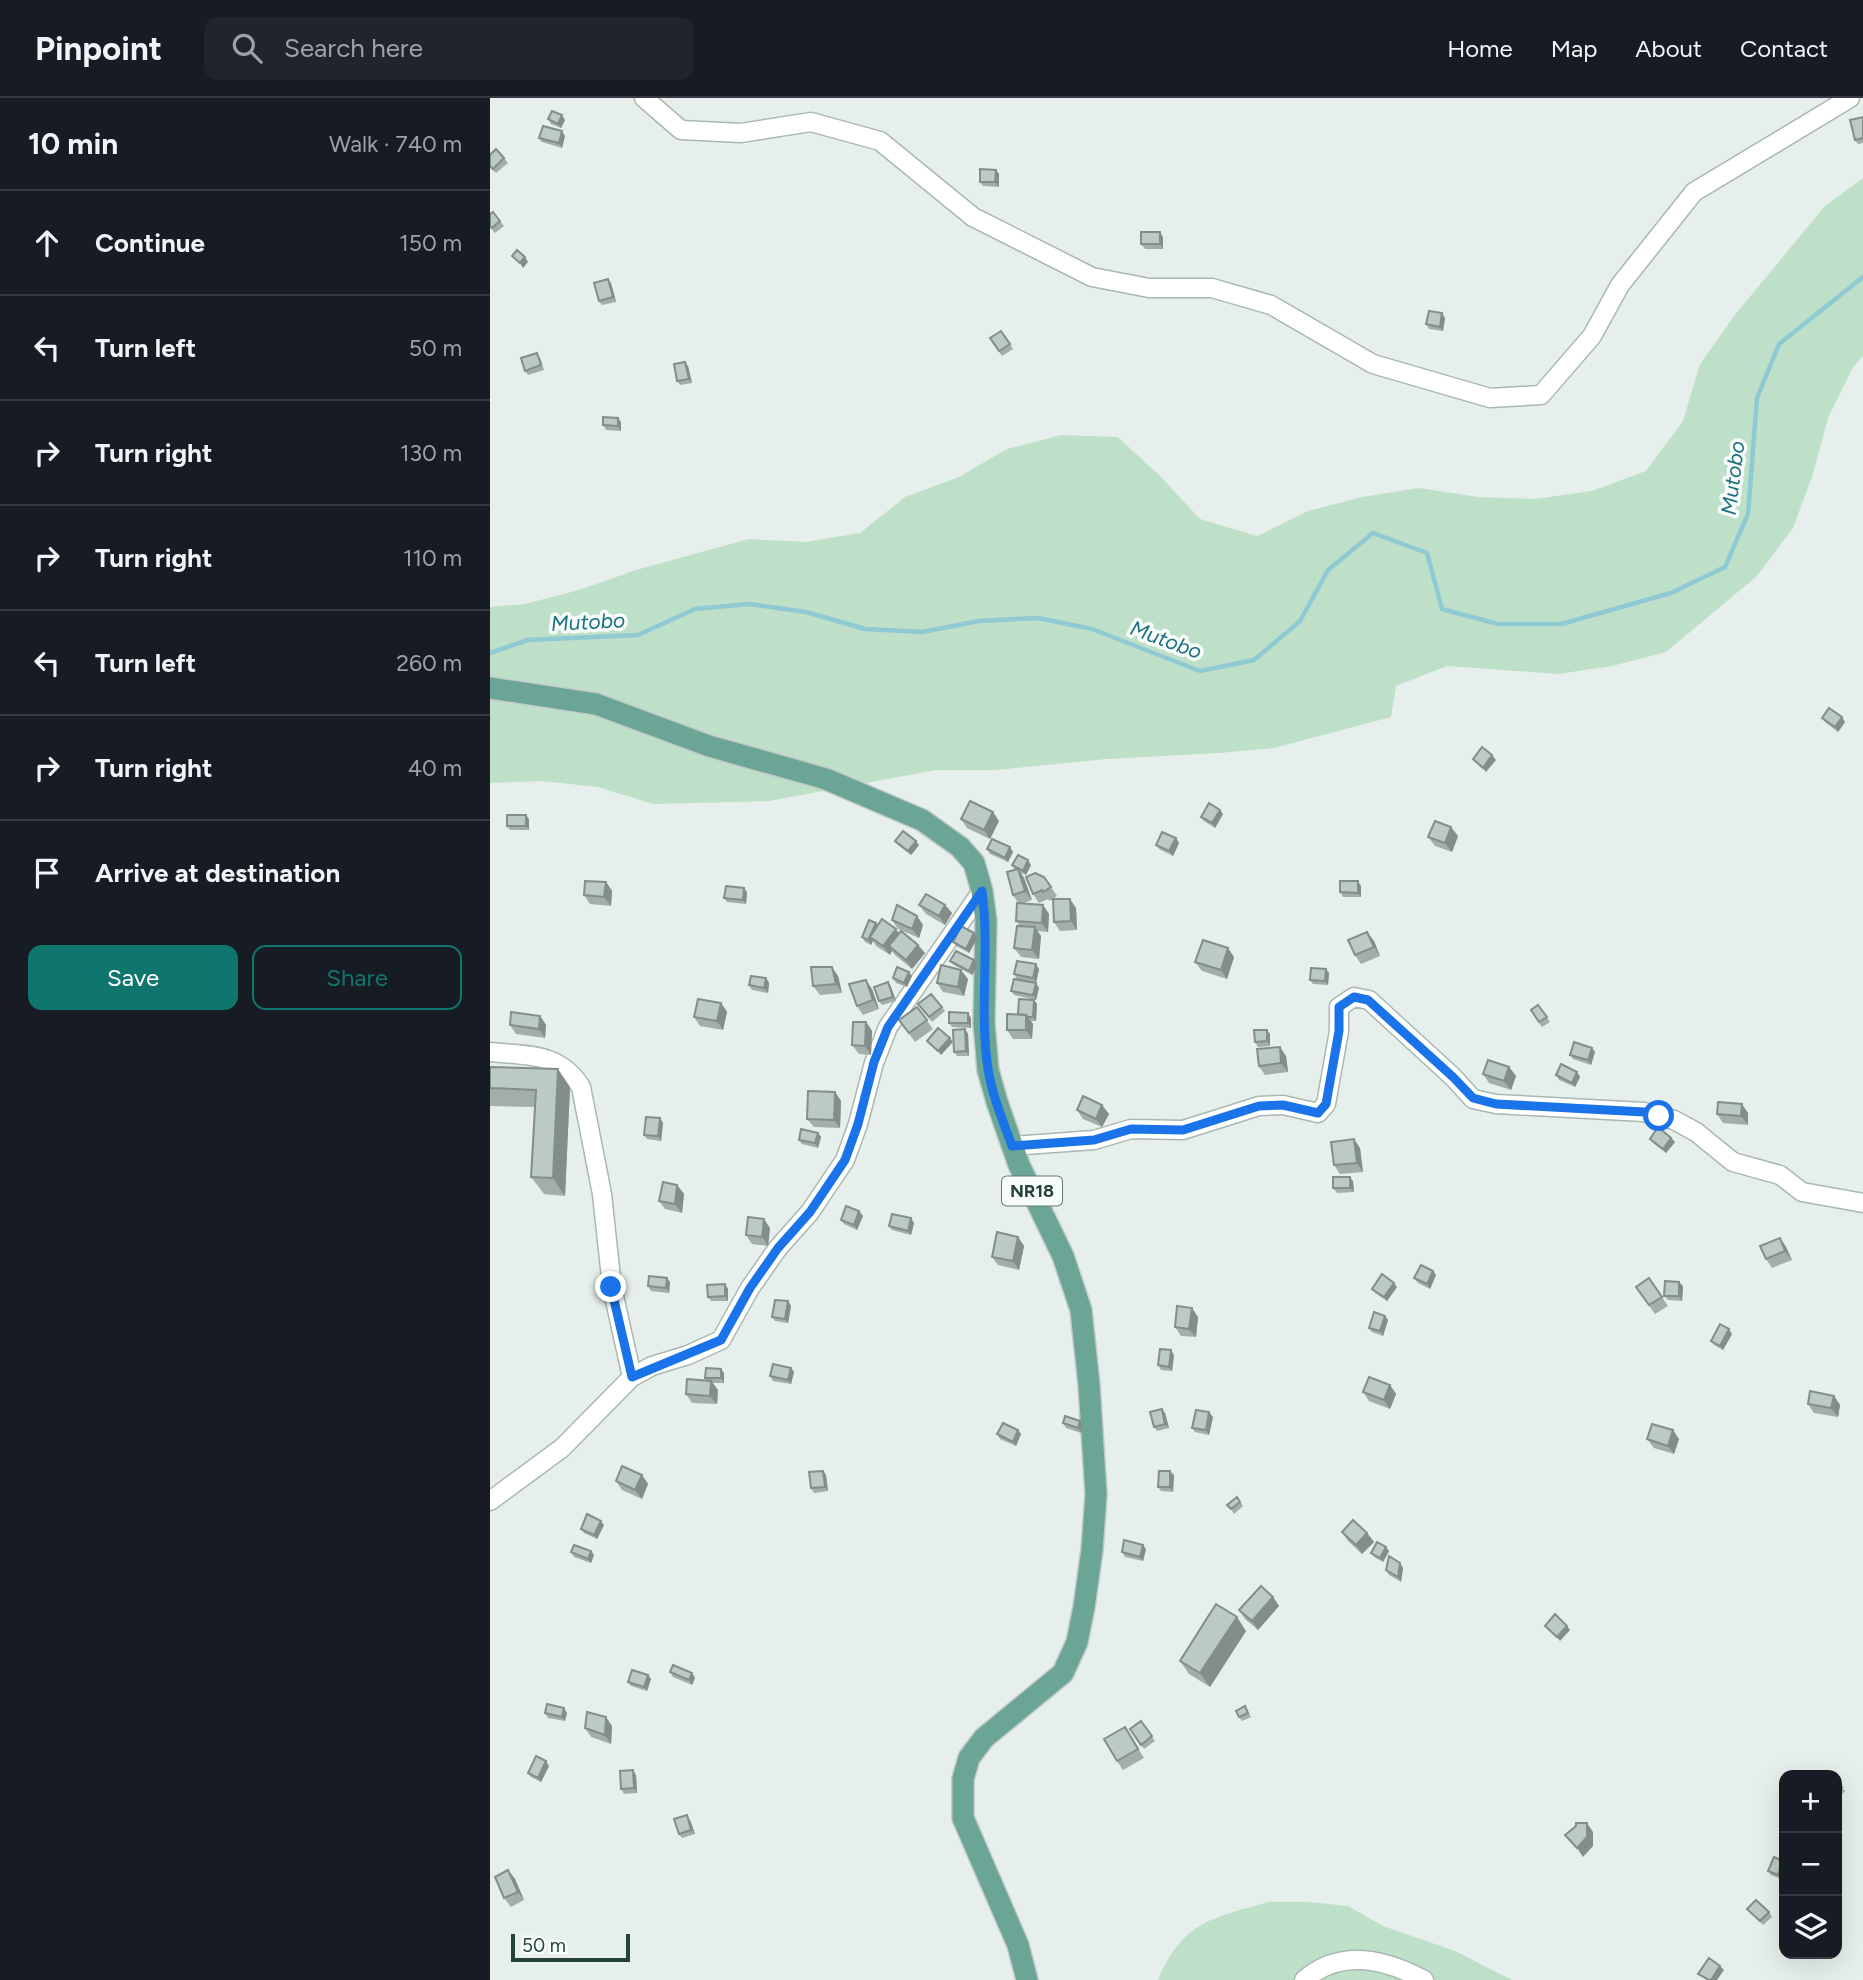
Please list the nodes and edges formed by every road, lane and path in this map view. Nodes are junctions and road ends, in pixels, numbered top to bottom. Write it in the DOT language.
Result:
graph roads {
  1 [pos="644,98"];
  2 [pos="1850,98"];
  3 [pos="490,688"];
  4 [pos="982,891"];
  5 [pos="490,1052"];
  6 [pos="1012,1146"];
  7 [pos="1863,1202"];
  8 [pos="632,1377"];
  9 [pos="490,1501"];
  10 [pos="1027,1980"];
  11 [pos="1304,1980"];
  12 [pos="1424,1980"];
  1 -- 2 [label="street"];
  3 -- 4 [label="main road, NR18"];
  4 -- 6 [label="main road, NR18"];
  4 -- 8 [label="street"];
  5 -- 8 [label="street"];
  6 -- 7 [label="street"];
  6 -- 10 [label="main road, NR18"];
  8 -- 9 [label="street"];
  11 -- 12 [label="street"];
}
